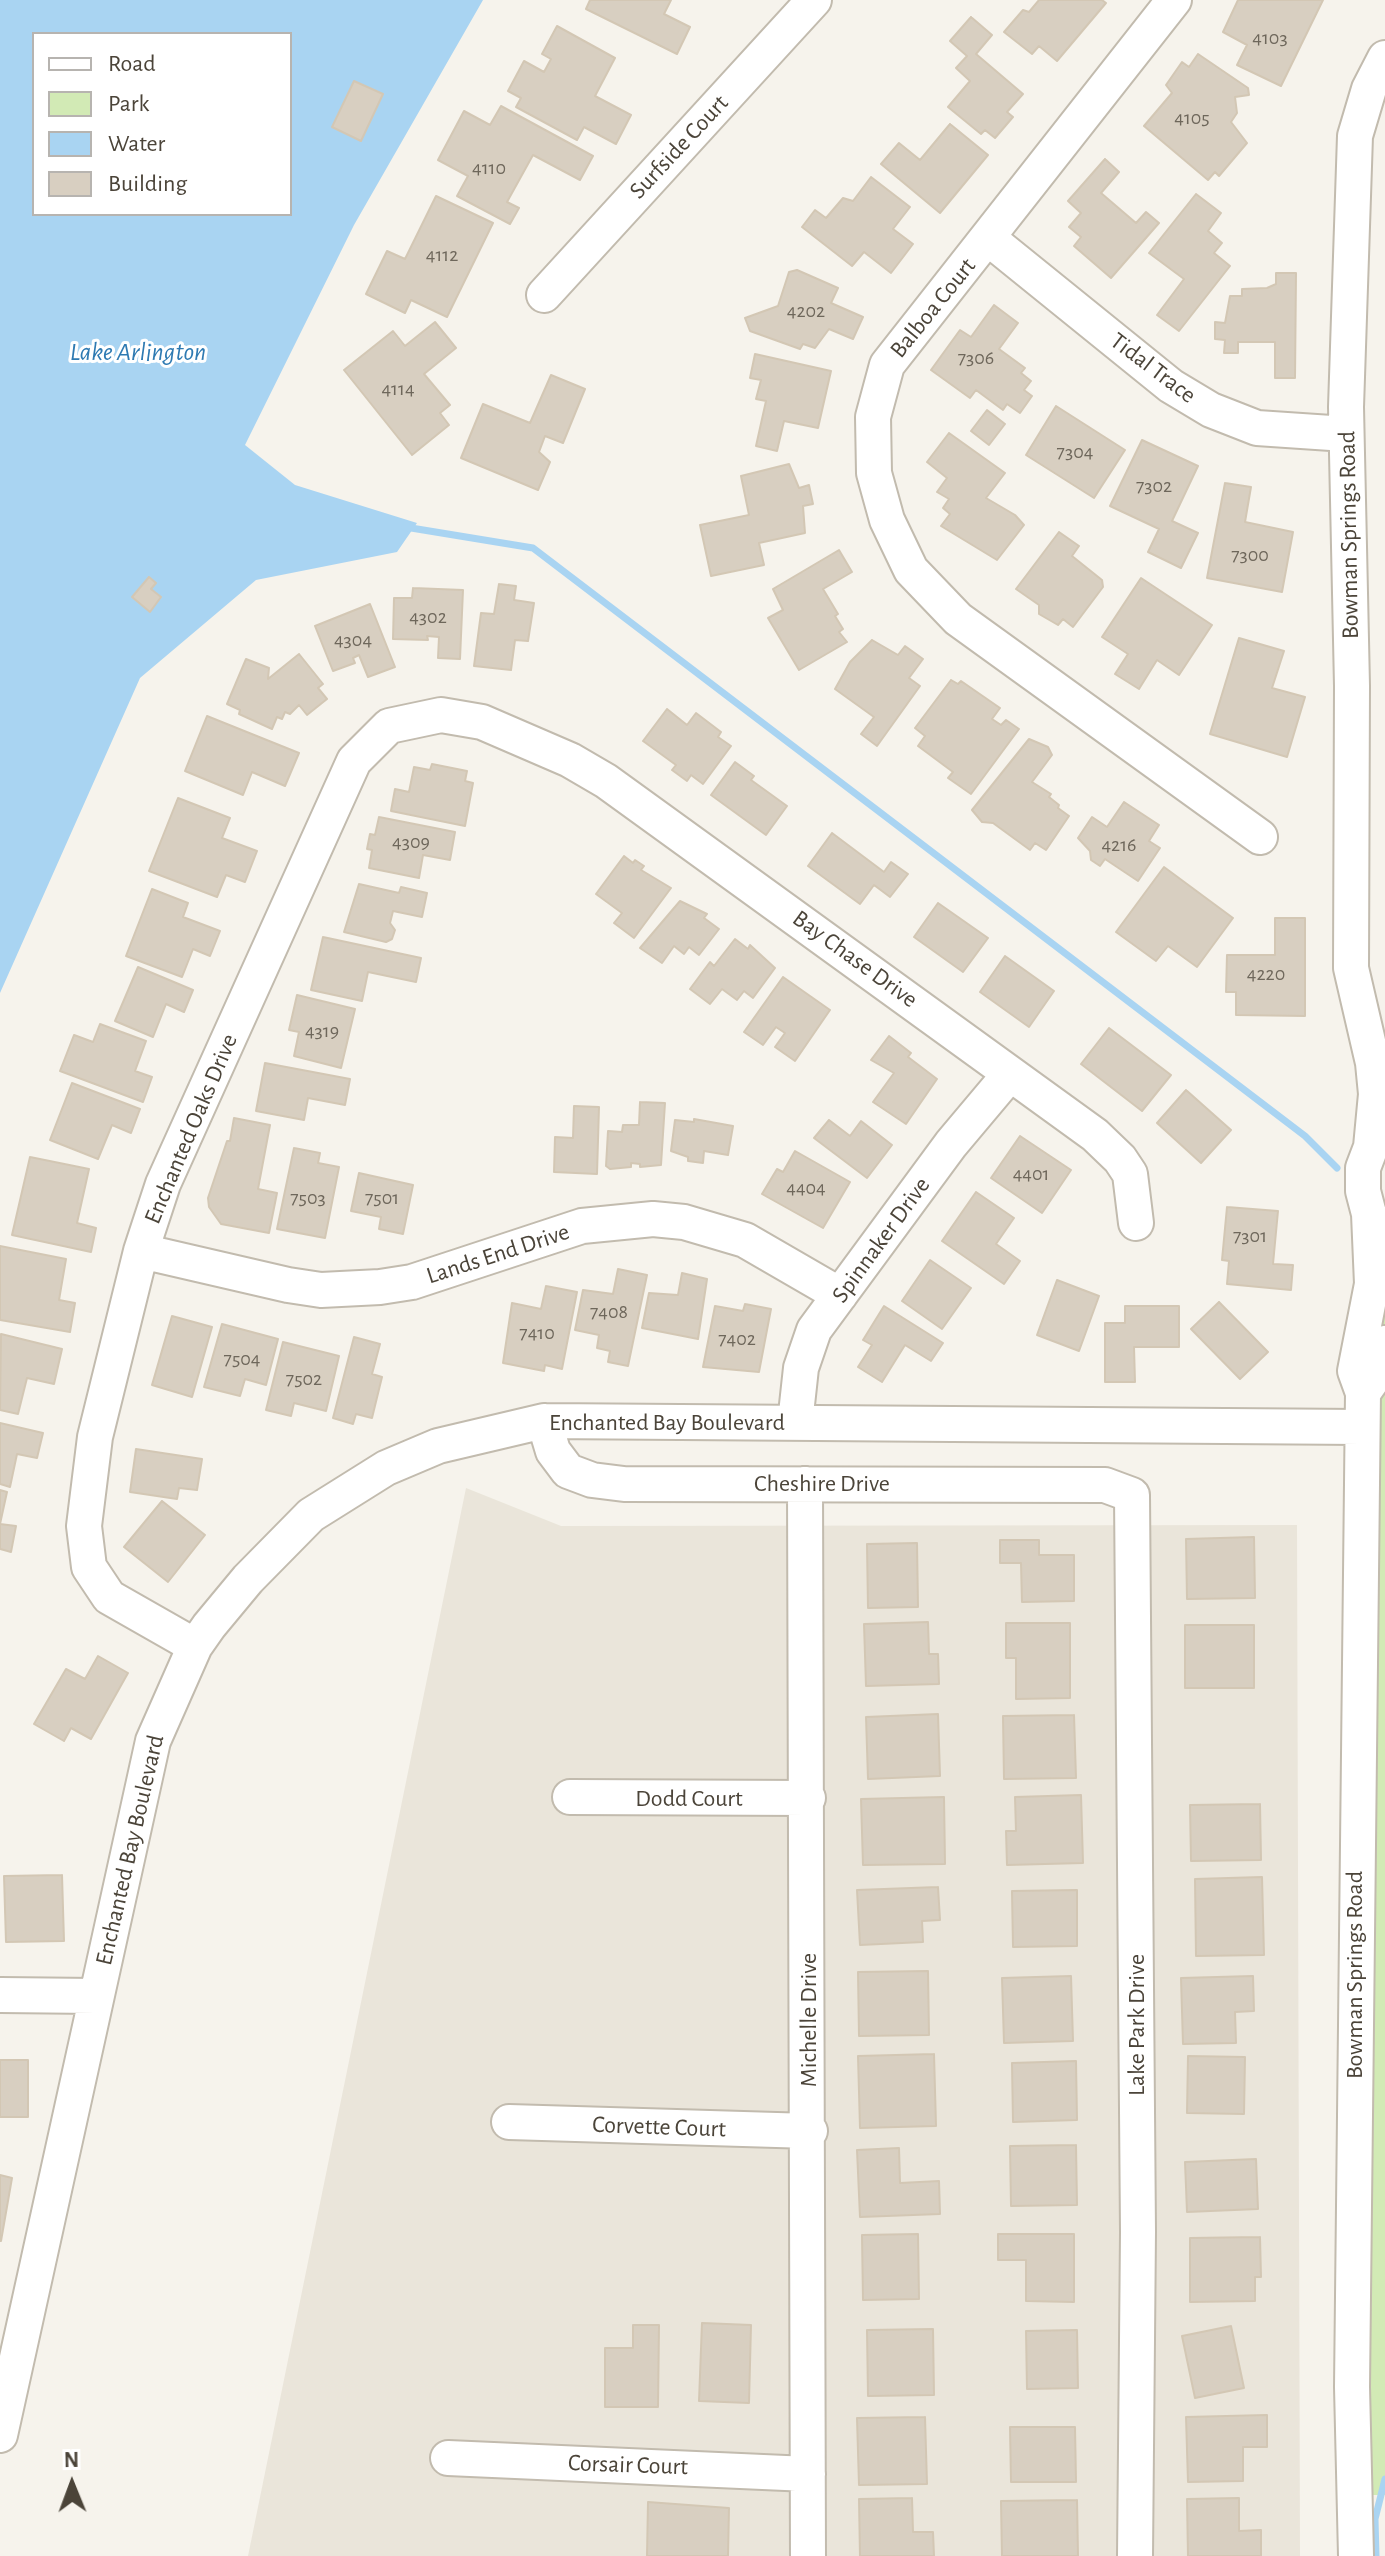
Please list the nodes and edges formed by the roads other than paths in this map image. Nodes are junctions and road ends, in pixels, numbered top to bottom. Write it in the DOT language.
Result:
graph roads {
  1 [pos="814,0"];
  2 [pos="1174,0"];
  3 [pos="1385,58"];
  4 [pos="988,238"];
  5 [pos="544,295"];
  6 [pos="1346,434"];
  7 [pos="521,738"];
  8 [pos="1260,837"];
  9 [pos="1362,1017"];
  10 [pos="1385,1048"];
  11 [pos="1009,1075"];
  12 [pos="1378,1138"];
  13 [pos="1136,1223"];
  14 [pos="1377,1224"];
  15 [pos="141,1251"];
  16 [pos="840,1295"];
  17 [pos="1385,1343"];
  18 [pos="1363,1393"];
  19 [pos="544,1421"];
  20 [pos="795,1423"];
  21 [pos="1361,1427"];
  22 [pos="805,1484"];
  23 [pos="1132,1495"];
  24 [pos="195,1646"];
  25 [pos="570,1797"];
  26 [pos="808,1798"];
  27 [pos="0,1995"];
  28 [pos="96,1996"];
  29 [pos="509,2122"];
  30 [pos="810,2131"];
  31 [pos="12,2317"];
  32 [pos="0,2435"];
  33 [pos="448,2458"];
  34 [pos="808,2474"];
  35 [pos="808,2556"];
  36 [pos="1135,2556"];
  37 [pos="1356,2556"];
  1 -- 5 [label="street, Surfside Court"];
  2 -- 4 [label="street, Balboa Court"];
  3 -- 6 [label="street, Bowman Springs Road"];
  4 -- 6 [label="street, Tidal Trace"];
  4 -- 8 [label="street, Balboa Court"];
  6 -- 9 [label="street, Bowman Springs Road"];
  7 -- 11 [label="street, Bay Chase Drive"];
  7 -- 15 [label="street, Enchanted Oaks Drive"];
  9 -- 10 [label="street, Bowman Springs Road"];
  9 -- 12 [label="street, Bowman Springs Road"];
  11 -- 13 [label="street, Bay Chase Drive"];
  11 -- 16 [label="street, Spinnaker Drive"];
  12 -- 14 [label="street, Bowman Springs Road"];
  14 -- 18 [label="street, Bowman Springs Road"];
  15 -- 16 [label="street, Lands End Drive"];
  15 -- 24 [label="street, Enchanted Oaks Drive"];
  16 -- 20 [label="street, Spinnaker Drive"];
  17 -- 18 [label="street, Bowman Springs Road"];
  18 -- 21 [label="street, Bowman Springs Road"];
  19 -- 20 [label="street, Enchanted Bay Boulevard"];
  19 -- 22 [label="street, Cheshire Drive"];
  19 -- 24 [label="street, Enchanted Bay Boulevard"];
  20 -- 21 [label="street, Enchanted Bay Boulevard"];
  21 -- 37 [label="street, Bowman Springs Road"];
  22 -- 23 [label="street, Cheshire Drive"];
  22 -- 26 [label="street, Michelle Drive"];
  23 -- 36 [label="street, Lake Park Drive"];
  24 -- 28 [label="street, Enchanted Bay Boulevard"];
  25 -- 26 [label="street, Dodd Court"];
  26 -- 30 [label="street, Michelle Drive"];
  27 -- 28 [label="street"];
  28 -- 31 [label="street, Enchanted Bay Boulevard"];
  29 -- 30 [label="street, Corvette Court"];
  30 -- 34 [label="street, Michelle Drive"];
  31 -- 32 [label="street, Enchanted Bay Boulevard"];
  33 -- 34 [label="street, Corsair Court"];
  34 -- 35 [label="street, Michelle Drive"];
}
